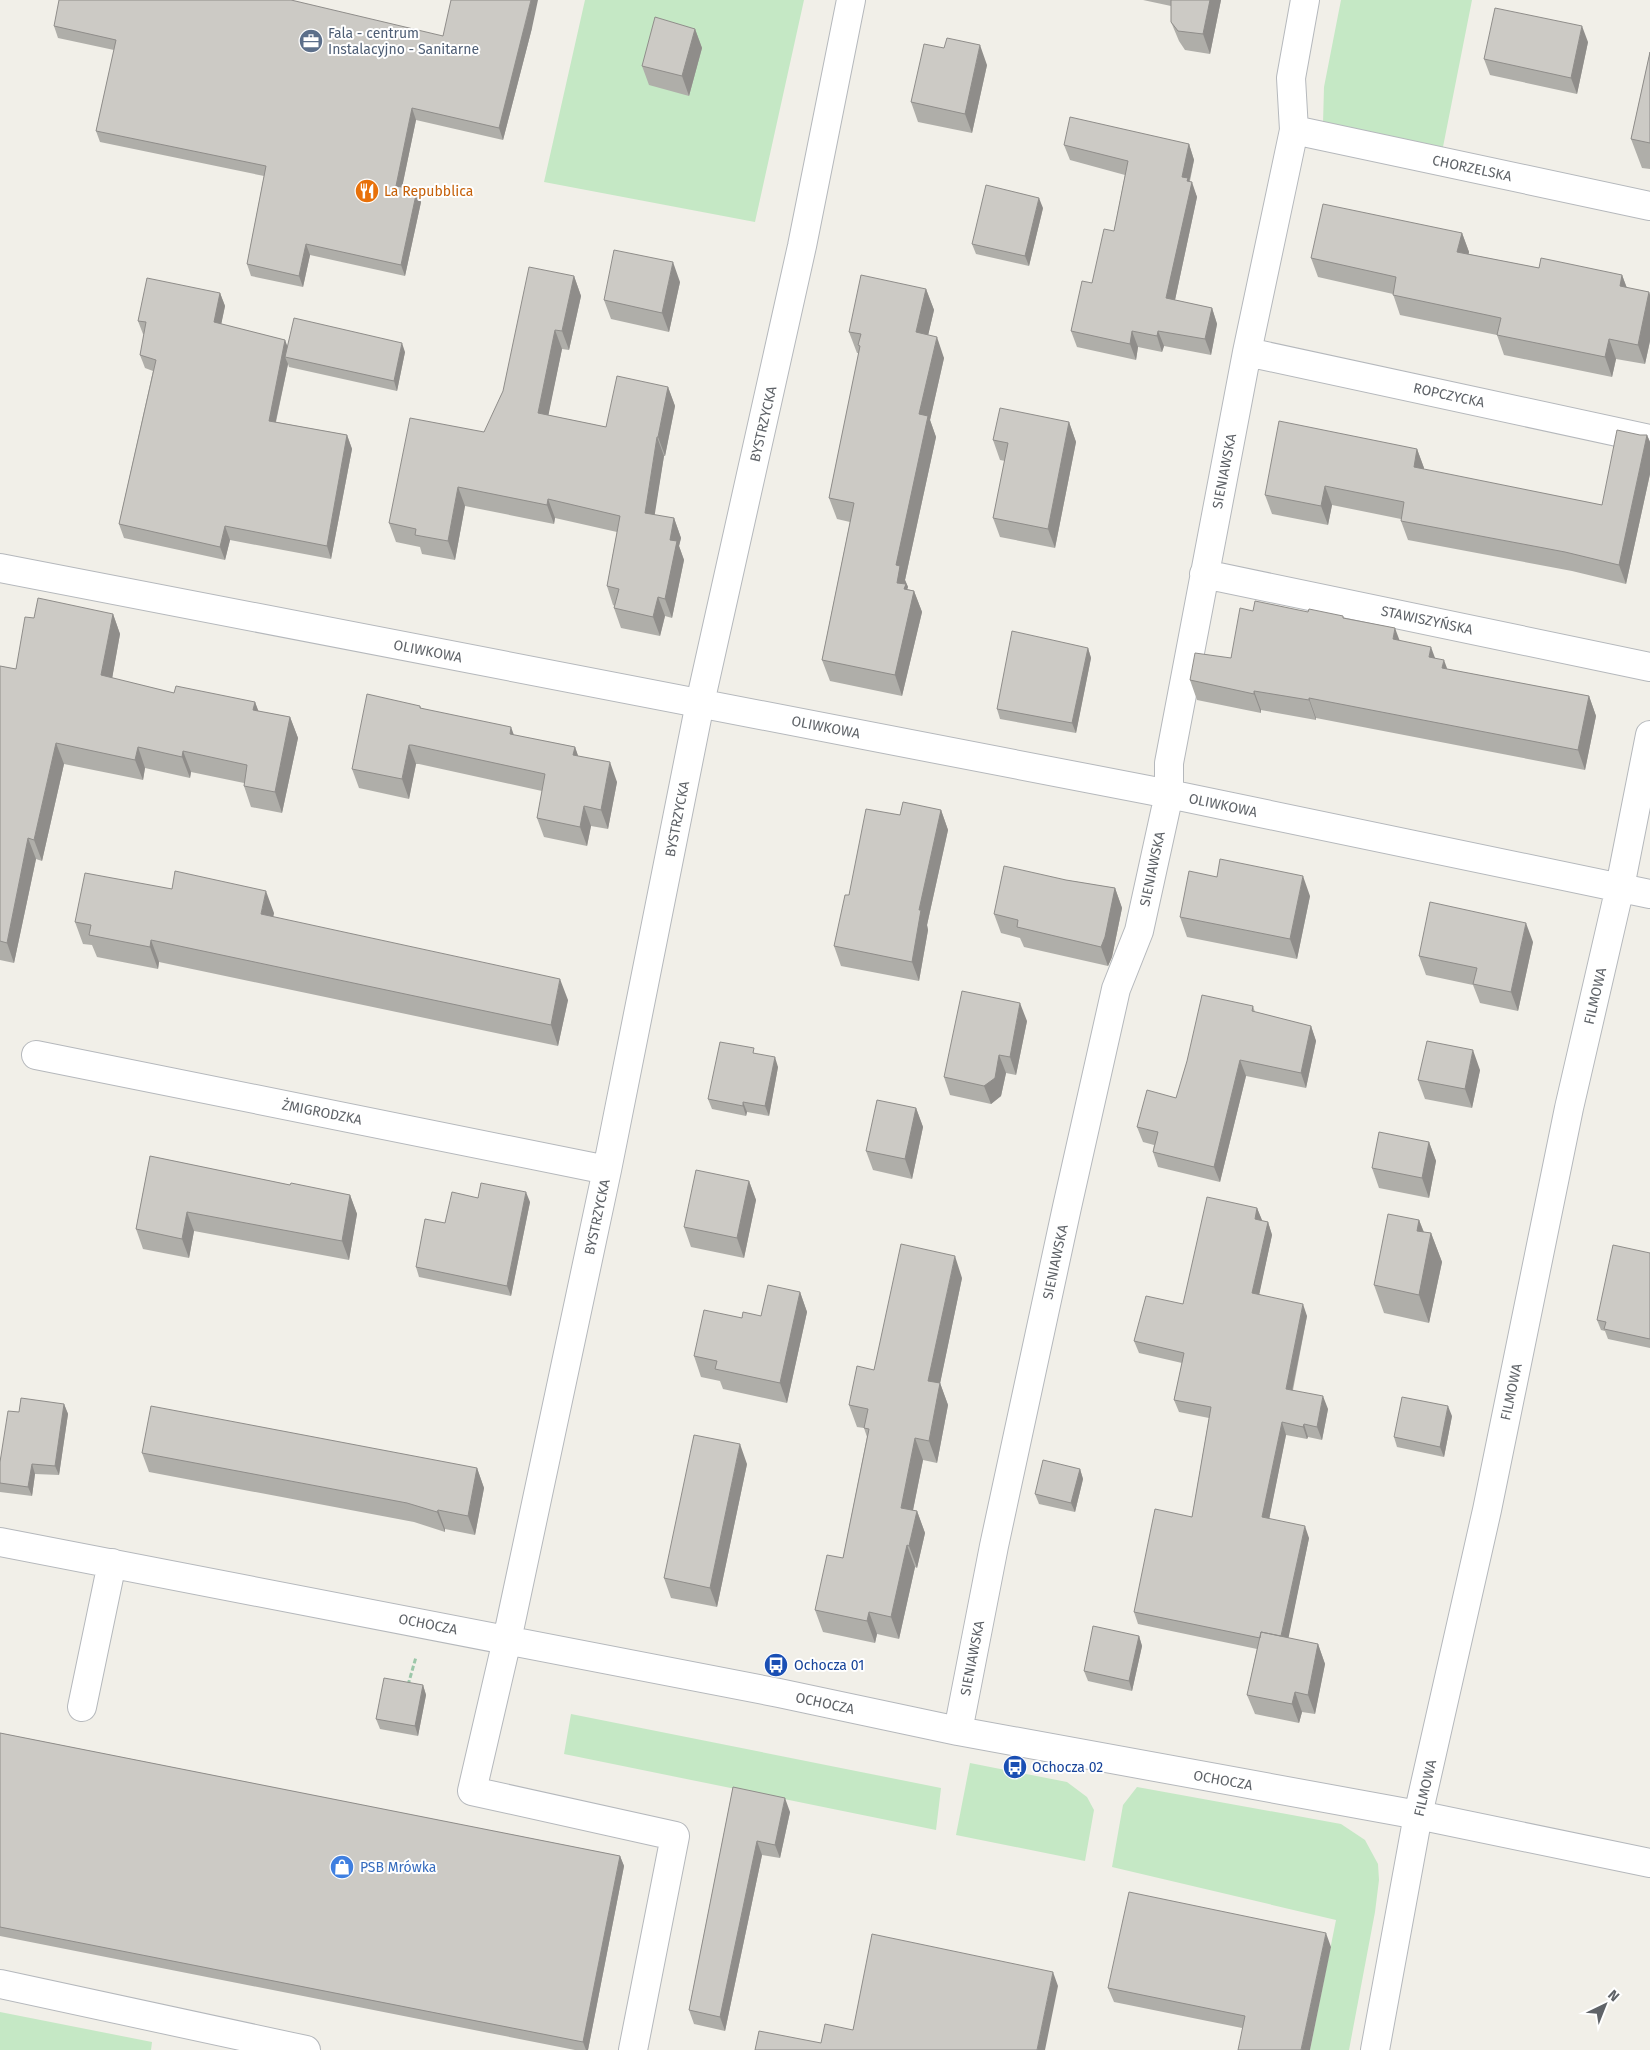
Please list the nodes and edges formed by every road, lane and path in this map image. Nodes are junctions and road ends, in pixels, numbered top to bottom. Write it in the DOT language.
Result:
graph roads {
  1 [pos="851,0"];
  2 [pos="1305,0"];
  3 [pos="1294,130"];
  4 [pos="1650,206"];
  5 [pos="1247,352"];
  6 [pos="1650,439"];
  7 [pos="0,568"];
  8 [pos="1204,574"];
  9 [pos="1650,667"];
  10 [pos="700,703"];
  11 [pos="1650,735"];
  12 [pos="1169,794"];
  13 [pos="1620,887"];
  14 [pos="1650,894"];
  15 [pos="36,1055"];
  16 [pos="607,1170"];
  17 [pos="0,1542"];
  18 [pos="112,1563"];
  19 [pos="507,1640"];
  20 [pos="82,1707"];
  21 [pos="958,1731"];
  22 [pos="1418,1815"];
  23 [pos="1650,1863"];
  24 [pos="0,1984"];
  25 [pos="306,2050"];
  26 [pos="633,2050"];
  27 [pos="1375,2050"];
  1 -- 10 [label="street, BYSTRZYCKA"];
  2 -- 3 [label="street, SIENIAWSKA"];
  3 -- 4 [label="street, CHORZELSKA"];
  3 -- 5 [label="street, SIENIAWSKA"];
  5 -- 6 [label="street, ROPCZYCKA"];
  5 -- 8 [label="street, SIENIAWSKA"];
  7 -- 10 [label="street, OLIWKOWA"];
  8 -- 9 [label="street, STAWISZYŃSKA"];
  8 -- 12 [label="street, SIENIAWSKA"];
  10 -- 12 [label="street, OLIWKOWA"];
  10 -- 16 [label="street, BYSTRZYCKA"];
  11 -- 13 [label="street, FILMOWA"];
  12 -- 13 [label="street, OLIWKOWA"];
  12 -- 21 [label="street, SIENIAWSKA"];
  13 -- 14 [label="street, OLIWKOWA"];
  13 -- 22 [label="street, FILMOWA"];
  15 -- 16 [label="street, ŻMIGRODZKA"];
  16 -- 19 [label="street, BYSTRZYCKA"];
  17 -- 18 [label="street, OCHOCZA"];
  18 -- 19 [label="street, OCHOCZA"];
  18 -- 20 [label="street"];
  19 -- 21 [label="street, OCHOCZA"];
  19 -- 26 [label="street, BYSTRZYCKA"];
  21 -- 22 [label="street, OCHOCZA"];
  22 -- 23 [label="street, OCHOCZA"];
  22 -- 27 [label="street, FILMOWA"];
  24 -- 25 [label="street"];
}
